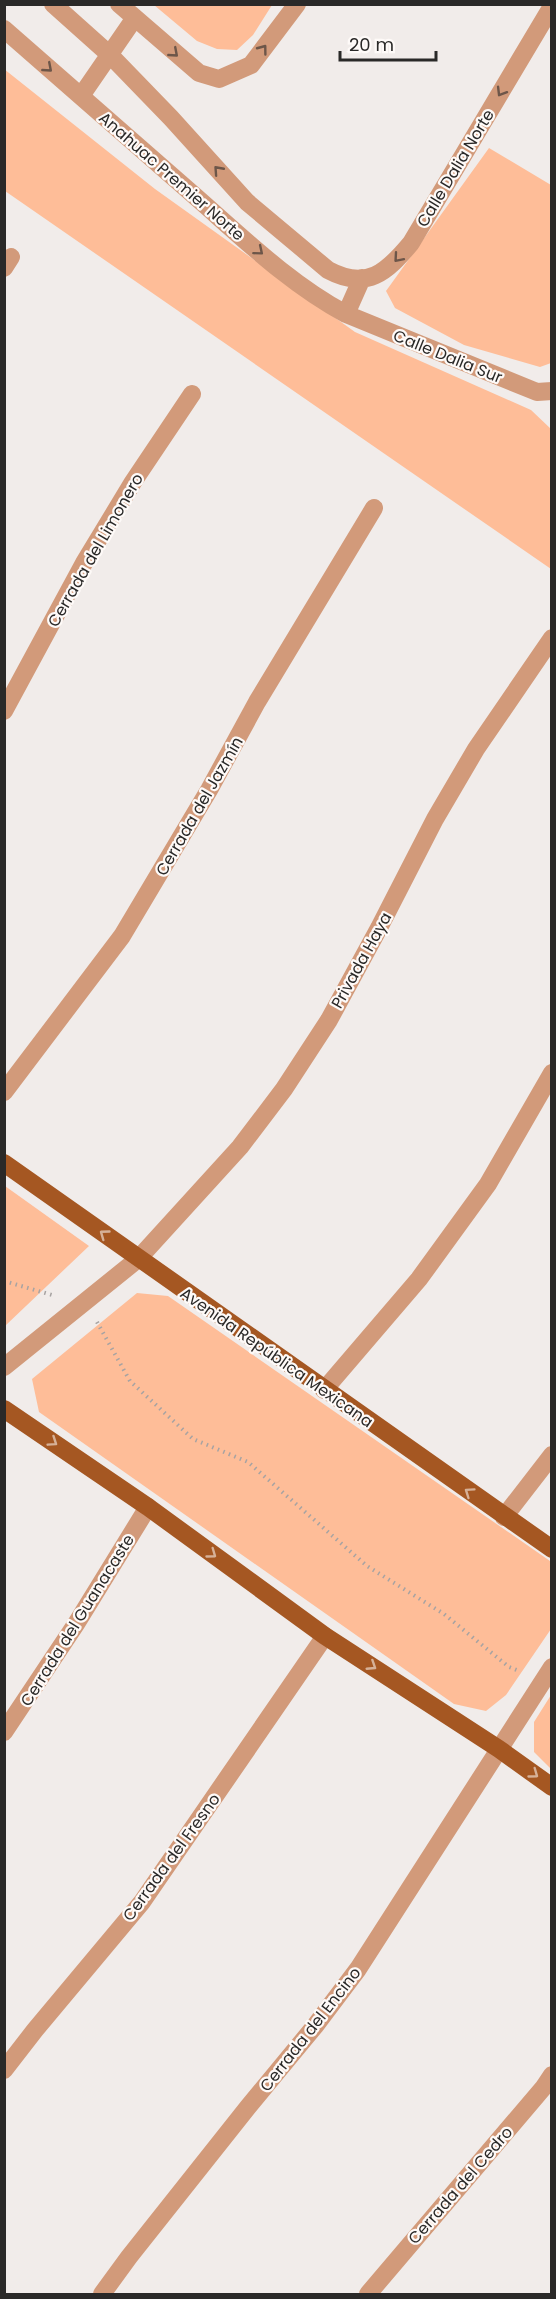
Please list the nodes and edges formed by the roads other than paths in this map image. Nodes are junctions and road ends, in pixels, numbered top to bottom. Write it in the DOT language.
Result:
graph roads {
  1 [pos="53,4"];
  2 [pos="119,4"];
  3 [pos="297,4"];
  4 [pos="552,6"];
  5 [pos="134,19"];
  6 [pos="4,29"];
  7 [pos="110,55"];
  8 [pos="81,96"];
  9 [pos="247,202"];
  10 [pos="228,225"];
  11 [pos="362,278"];
  12 [pos="346,314"];
  13 [pos="552,391"];
  14 [pos="192,394"];
  15 [pos="374,508"];
  16 [pos="552,638"];
  17 [pos="4,711"];
  18 [pos="552,1073"];
  19 [pos="4,1092"];
  20 [pos="4,1163"];
  21 [pos="138,1259"];
  22 [pos="4,1367"];
  23 [pos="324,1390"];
  24 [pos="4,1409"];
  25 [pos="552,1455"];
  26 [pos="148,1507"];
  27 [pos="504,1517"];
  28 [pos="552,1549"];
  29 [pos="325,1636"];
  30 [pos="552,1667"];
  31 [pos="4,1732"];
  32 [pos="499,1749"];
  33 [pos="552,1787"];
  34 [pos="4,2070"];
  35 [pos="552,2075"];
  36 [pos="102,2295"];
  37 [pos="368,2295"];
  1 -- 7 [label="street, Anahuac Premier Norte"];
  2 -- 5 [label="street"];
  5 -- 3 [label="street, one-way"];
  4 -- 11 [label="street, Calle Dalia Norte, one-way"];
  5 -- 7 [label="street"];
  6 -- 8 [label="street, Anahuac Premier Norte, one-way"];
  7 -- 8 [label="street"];
  9 -- 7 [label="street, Anahuac Premier Norte, one-way"];
  8 -- 10 [label="street, Anahuac Premier Norte"];
  9 -- 10 [label="street"];
  9 -- 11 [label="street, Anahuac Premier Norte"];
  10 -- 12 [label="street, Anahuac Premier Norte, one-way"];
  11 -- 12 [label="street"];
  12 -- 13 [label="street, Calle Dalia Sur"];
  14 -- 17 [label="street, Cerrada del Limonero"];
  15 -- 19 [label="street, Cerrada del Jazmín"];
  16 -- 21 [label="street, Privada Haya"];
  18 -- 23 [label="street"];
  21 -- 20 [label="main road, Avenida República Mexicana, one-way"];
  21 -- 22 [label="street, Privada Haya"];
  21 -- 23 [label="main road, Avenida República Mexicana"];
  27 -- 23 [label="main road, Avenida República Mexicana, one-way"];
  24 -- 26 [label="main road, one-way"];
  25 -- 27 [label="street"];
  26 -- 29 [label="main road, one-way"];
  26 -- 31 [label="street, Cerrada del Guanacaste"];
  27 -- 28 [label="main road, Avenida República Mexicana"];
  29 -- 32 [label="main road, one-way"];
  29 -- 34 [label="street, Cerrada del Fresno"];
  30 -- 32 [label="street, Cerrada del Encino"];
  32 -- 33 [label="main road, one-way"];
  32 -- 36 [label="street, Cerrada del Encino"];
  35 -- 37 [label="street, Cerrada del Cedro"];
}
